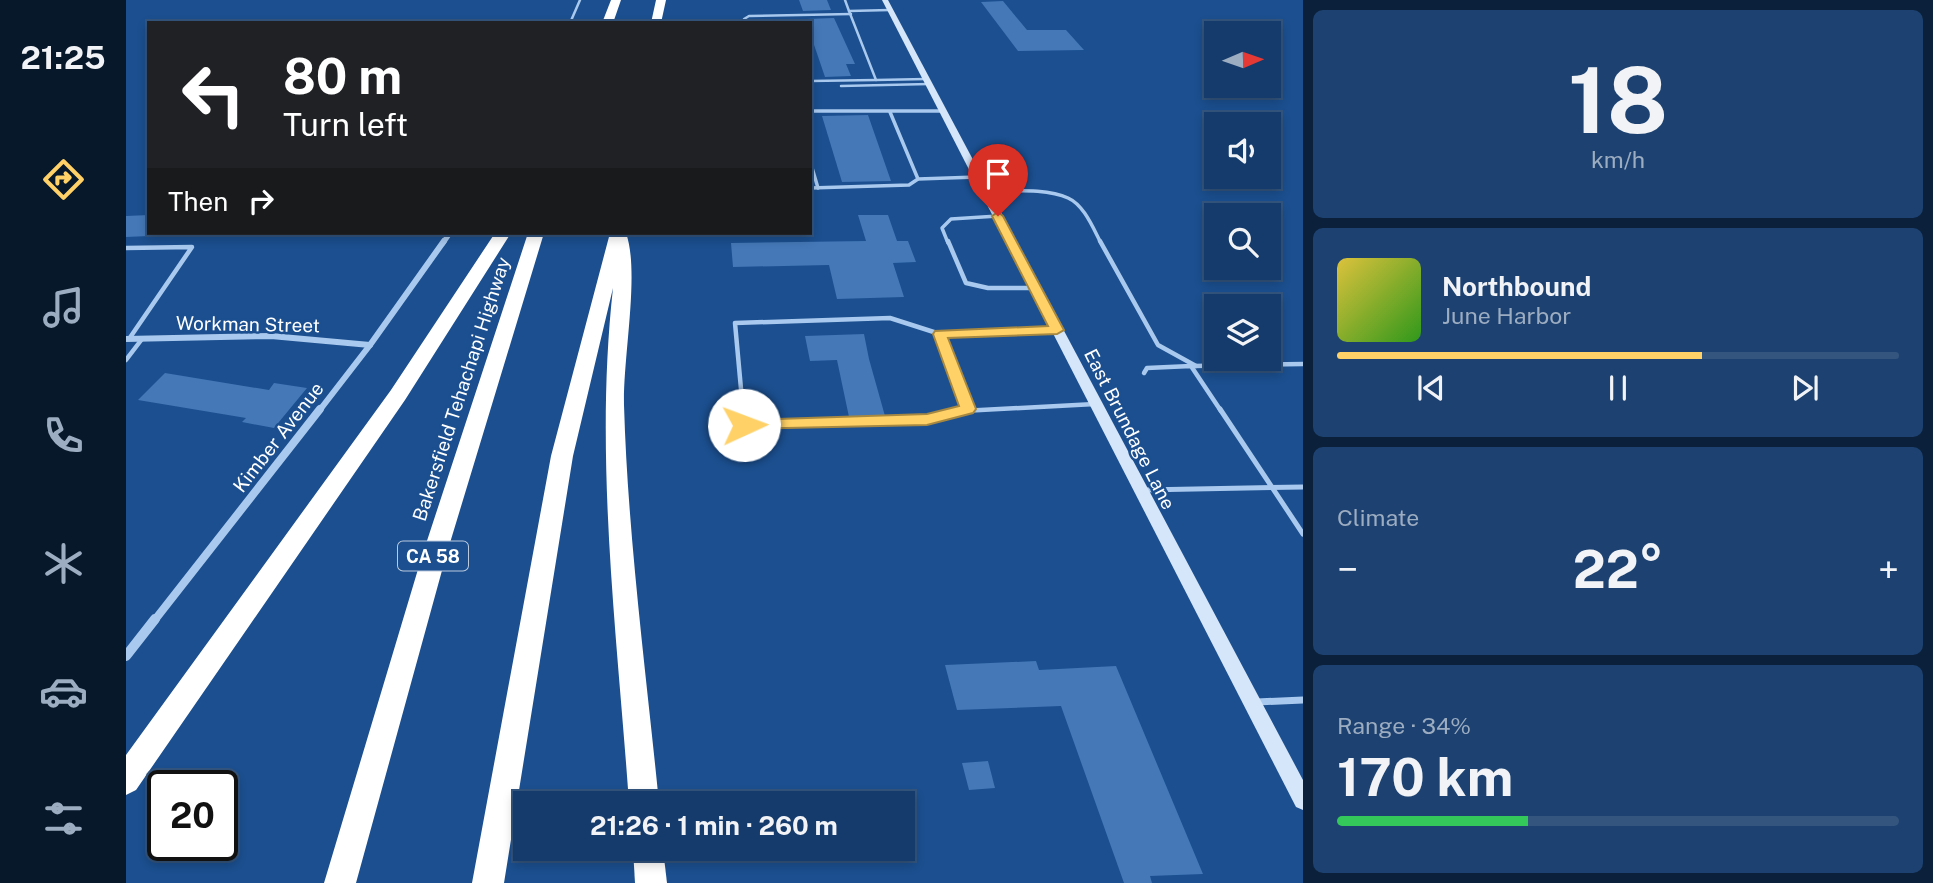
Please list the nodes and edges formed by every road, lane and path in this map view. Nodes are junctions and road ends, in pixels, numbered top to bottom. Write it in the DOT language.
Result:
graph roads {
  1 [pos="580,0"];
  2 [pos="616,0"];
  3 [pos="661,0"];
  4 [pos="845,0"];
  5 [pos="888,5"];
  6 [pos="850,12"];
  7 [pos="796,15"];
  8 [pos="571,21"];
  9 [pos="608,21"];
  10 [pos="656,21"];
  11 [pos="744,21"];
  12 [pos="798,21"];
  13 [pos="876,80"];
  14 [pos="812,81"];
  15 [pos="928,81"];
  16 [pos="841,86"];
  17 [pos="812,111"];
  18 [pos="943,111"];
  19 [pos="890,112"];
  20 [pos="812,168"];
  21 [pos="918,179"];
  22 [pos="981,183"];
  23 [pos="812,188"];
  24 [pos="818,188"];
  25 [pos="998,216"];
  26 [pos="449,235"];
  27 [pos="502,235"];
  28 [pos="535,235"];
  29 [pos="618,235"];
  30 [pos="619,235"];
  31 [pos="126,248"];
  32 [pos="1035,288"];
  33 [pos="1057,330"];
  34 [pos="940,334"];
  35 [pos="128,339"];
  36 [pos="142,339"];
  37 [pos="370,345"];
  38 [pos="126,360"];
  39 [pos="1303,364"];
  40 [pos="1193,366"];
  41 [pos="1143,373"];
  42 [pos="1095,404"];
  43 [pos="968,409"];
  44 [pos="1303,486"];
  45 [pos="1272,487"];
  46 [pos="1140,490"];
  47 [pos="1303,534"];
  48 [pos="126,656"];
  49 [pos="1303,700"];
  50 [pos="1250,702"];
  51 [pos="126,780"];
  52 [pos="643,791"];
  53 [pos="1303,800"];
  54 [pos="649,861"];
  55 [pos="340,883"];
  56 [pos="488,883"];
  57 [pos="651,883"];
  1 -- 8 [label="lane"];
  2 -- 9 [label="highway"];
  3 -- 10 [label="highway"];
  4 -- 6 [label="lane"];
  5 -- 6 [label="lane"];
  5 -- 15 [label="main road, East Brundage Lane"];
  6 -- 7 [label="lane"];
  6 -- 13 [label="lane"];
  7 -- 11 [label="lane"];
  7 -- 12 [label="lane"];
  13 -- 14 [label="lane"];
  13 -- 15 [label="lane"];
  15 -- 16 [label="lane"];
  15 -- 18 [label="main road, East Brundage Lane"];
  17 -- 19 [label="lane"];
  18 -- 19 [label="lane"];
  18 -- 22 [label="main road, East Brundage Lane"];
  19 -- 21 [label="lane"];
  20 -- 24 [label="lane"];
  21 -- 22 [label="lane"];
  21 -- 24 [label="lane"];
  22 -- 25 [label="main road, East Brundage Lane"];
  22 -- 40 [label="lane"];
  23 -- 24 [label="lane"];
  25 -- 32 [label="main road, East Brundage Lane"];
  25 -- 32 [label="lane"];
  26 -- 37 [label="street, Kimber Avenue"];
  27 -- 51 [label="highway"];
  28 -- 55 [label="highway, Bakersfield Tehachapi Highway / CA 58"];
  29 -- 56 [label="highway"];
  30 -- 52 [label="highway"];
  31 -- 35 [label="lane"];
  32 -- 33 [label="main road, East Brundage Lane"];
  33 -- 34 [label="lane"];
  33 -- 42 [label="main road, East Brundage Lane"];
  34 -- 43 [label="lane"];
  34 -- 43 [label="lane"];
  35 -- 36 [label="street, Workman Street"];
  36 -- 37 [label="street, Workman Street"];
  36 -- 38 [label="lane"];
  37 -- 48 [label="street, Kimber Avenue"];
  39 -- 40 [label="lane"];
  40 -- 41 [label="lane"];
  40 -- 45 [label="lane"];
  42 -- 43 [label="lane"];
  42 -- 46 [label="main road, East Brundage Lane"];
  44 -- 45 [label="lane"];
  45 -- 46 [label="lane"];
  45 -- 47 [label="lane"];
  46 -- 50 [label="main road, East Brundage Lane"];
  49 -- 50 [label="lane"];
  50 -- 53 [label="main road, East Brundage Lane"];
  54 -- 57 [label="highway"];
}
